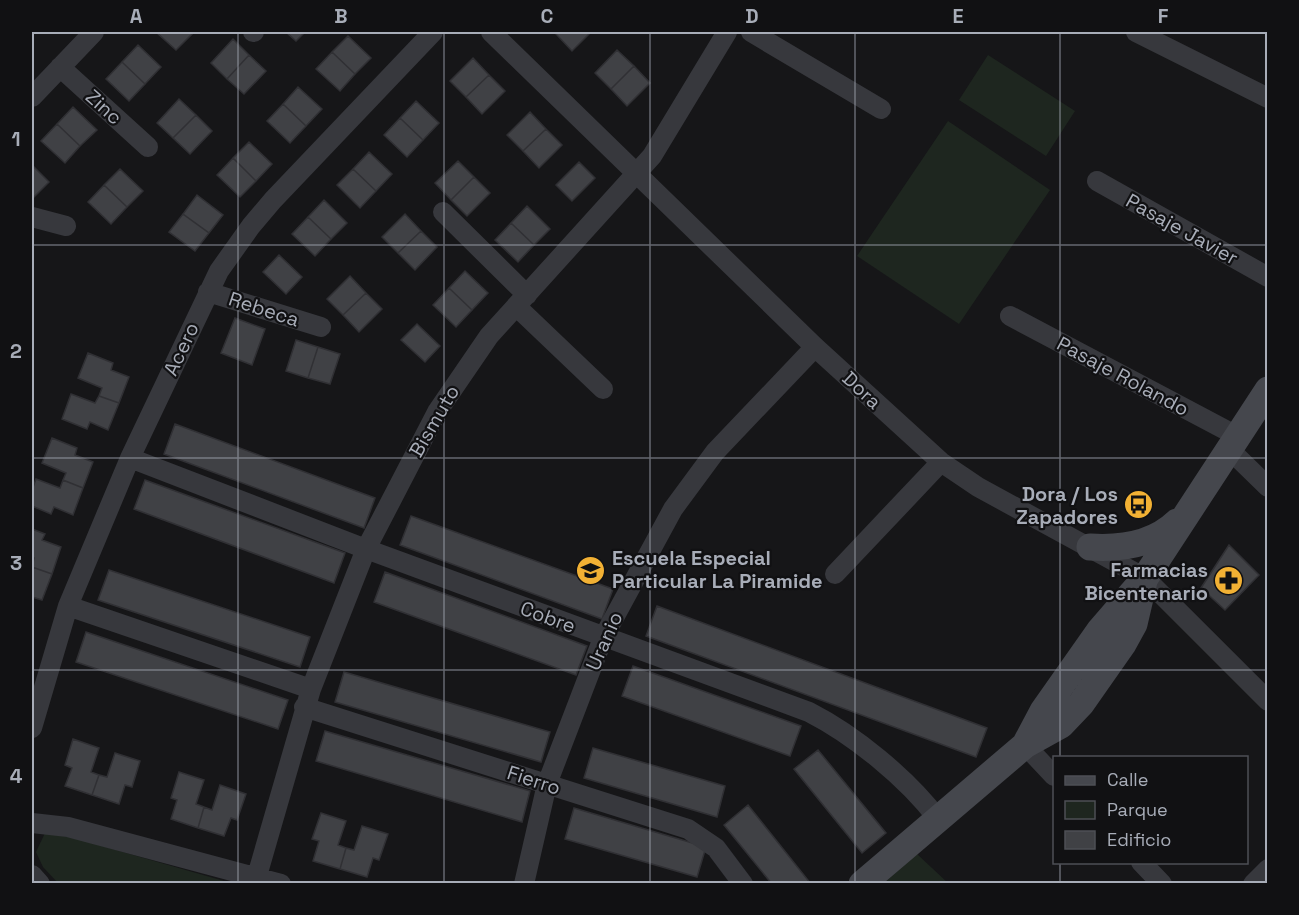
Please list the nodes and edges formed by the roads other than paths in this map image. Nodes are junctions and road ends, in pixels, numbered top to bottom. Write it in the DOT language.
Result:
graph roads {
  1 [pos="94,32"];
  2 [pos="433,32"];
  3 [pos="491,32"];
  4 [pos="727,32"];
  5 [pos="751,32"];
  6 [pos="1136,32"];
  7 [pos="60,67"];
  8 [pos="32,97"];
  9 [pos="1268,98"];
  10 [pos="881,109"];
  11 [pos="148,147"];
  12 [pos="637,175"];
  13 [pos="1097,181"];
  14 [pos="443,212"];
  15 [pos="32,217"];
  16 [pos="66,226"];
  17 [pos="1268,277"];
  18 [pos="208,292"];
  19 [pos="521,300"];
  20 [pos="1010,316"];
  21 [pos="321,327"];
  22 [pos="815,347"];
  23 [pos="603,388"];
  24 [pos="1268,390"];
  25 [pos="1233,442"];
  26 [pos="130,458"];
  27 [pos="941,462"];
  28 [pos="1268,488"];
  29 [pos="1188,511"];
  30 [pos="1090,547"];
  31 [pos="366,549"];
  32 [pos="835,574"];
  33 [pos="1145,578"];
  34 [pos="68,606"];
  35 [pos="603,638"];
  36 [pos="308,698"];
  37 [pos="1268,701"];
  38 [pos="32,728"];
  39 [pos="1025,745"];
  40 [pos="1053,776"];
  41 [pos="547,784"];
  42 [pos="938,819"];
  43 [pos="32,823"];
  44 [pos="1143,864"];
  45 [pos="1268,869"];
  46 [pos="32,875"];
  47 [pos="257,876"];
  48 [pos="40,884"];
  49 [pos="281,884"];
  50 [pos="524,884"];
  51 [pos="743,884"];
  52 [pos="861,884"];
  53 [pos="1162,884"];
  54 [pos="1253,884"];
  1 -- 7 [label="street"];
  2 -- 18 [label="street, Acero"];
  3 -- 12 [label="street, Dora"];
  4 -- 12 [label="street, Bismuto"];
  5 -- 10 [label="street"];
  6 -- 9 [label="street"];
  7 -- 8 [label="street"];
  7 -- 11 [label="street, Zinc"];
  12 -- 19 [label="street, Bismuto"];
  12 -- 22 [label="street, Dora"];
  13 -- 17 [label="street, Pasaje Javier"];
  14 -- 19 [label="street"];
  15 -- 16 [label="street"];
  18 -- 21 [label="street, Rebeca"];
  18 -- 26 [label="street, Acero"];
  19 -- 23 [label="street"];
  19 -- 31 [label="street, Bismuto"];
  20 -- 25 [label="street, Pasaje Rolando"];
  22 -- 27 [label="street, Dora"];
  22 -- 35 [label="street, Uranio"];
  24 -- 25 [label="main road"];
  25 -- 28 [label="street, Pasaje Rolando"];
  25 -- 29 [label="main road"];
  26 -- 31 [label="street, Cobre"];
  26 -- 34 [label="street, Acero"];
  27 -- 30 [label="street, Dora"];
  27 -- 32 [label="street"];
  29 -- 30 [label="main road"];
  29 -- 33 [label="main road"];
  30 -- 33 [label="street, Dora"];
  31 -- 35 [label="street, Cobre"];
  31 -- 36 [label="street, Bismuto"];
  33 -- 37 [label="street, Dora"];
  33 -- 39 [label="main road"];
  34 -- 36 [label="street, Fierro"];
  34 -- 38 [label="street, Acero"];
  35 -- 41 [label="street, Uranio"];
  35 -- 42 [label="street, Cobre"];
  36 -- 41 [label="street, Fierro"];
  36 -- 47 [label="street, Bismuto"];
  39 -- 40 [label="street"];
  39 -- 42 [label="main road"];
  41 -- 50 [label="street, Uranio"];
  41 -- 51 [label="street, Fierro"];
  42 -- 52 [label="main road"];
  43 -- 47 [label="street"];
  44 -- 53 [label="street"];
  45 -- 54 [label="street"];
  46 -- 48 [label="street"];
  47 -- 49 [label="street"];
}
